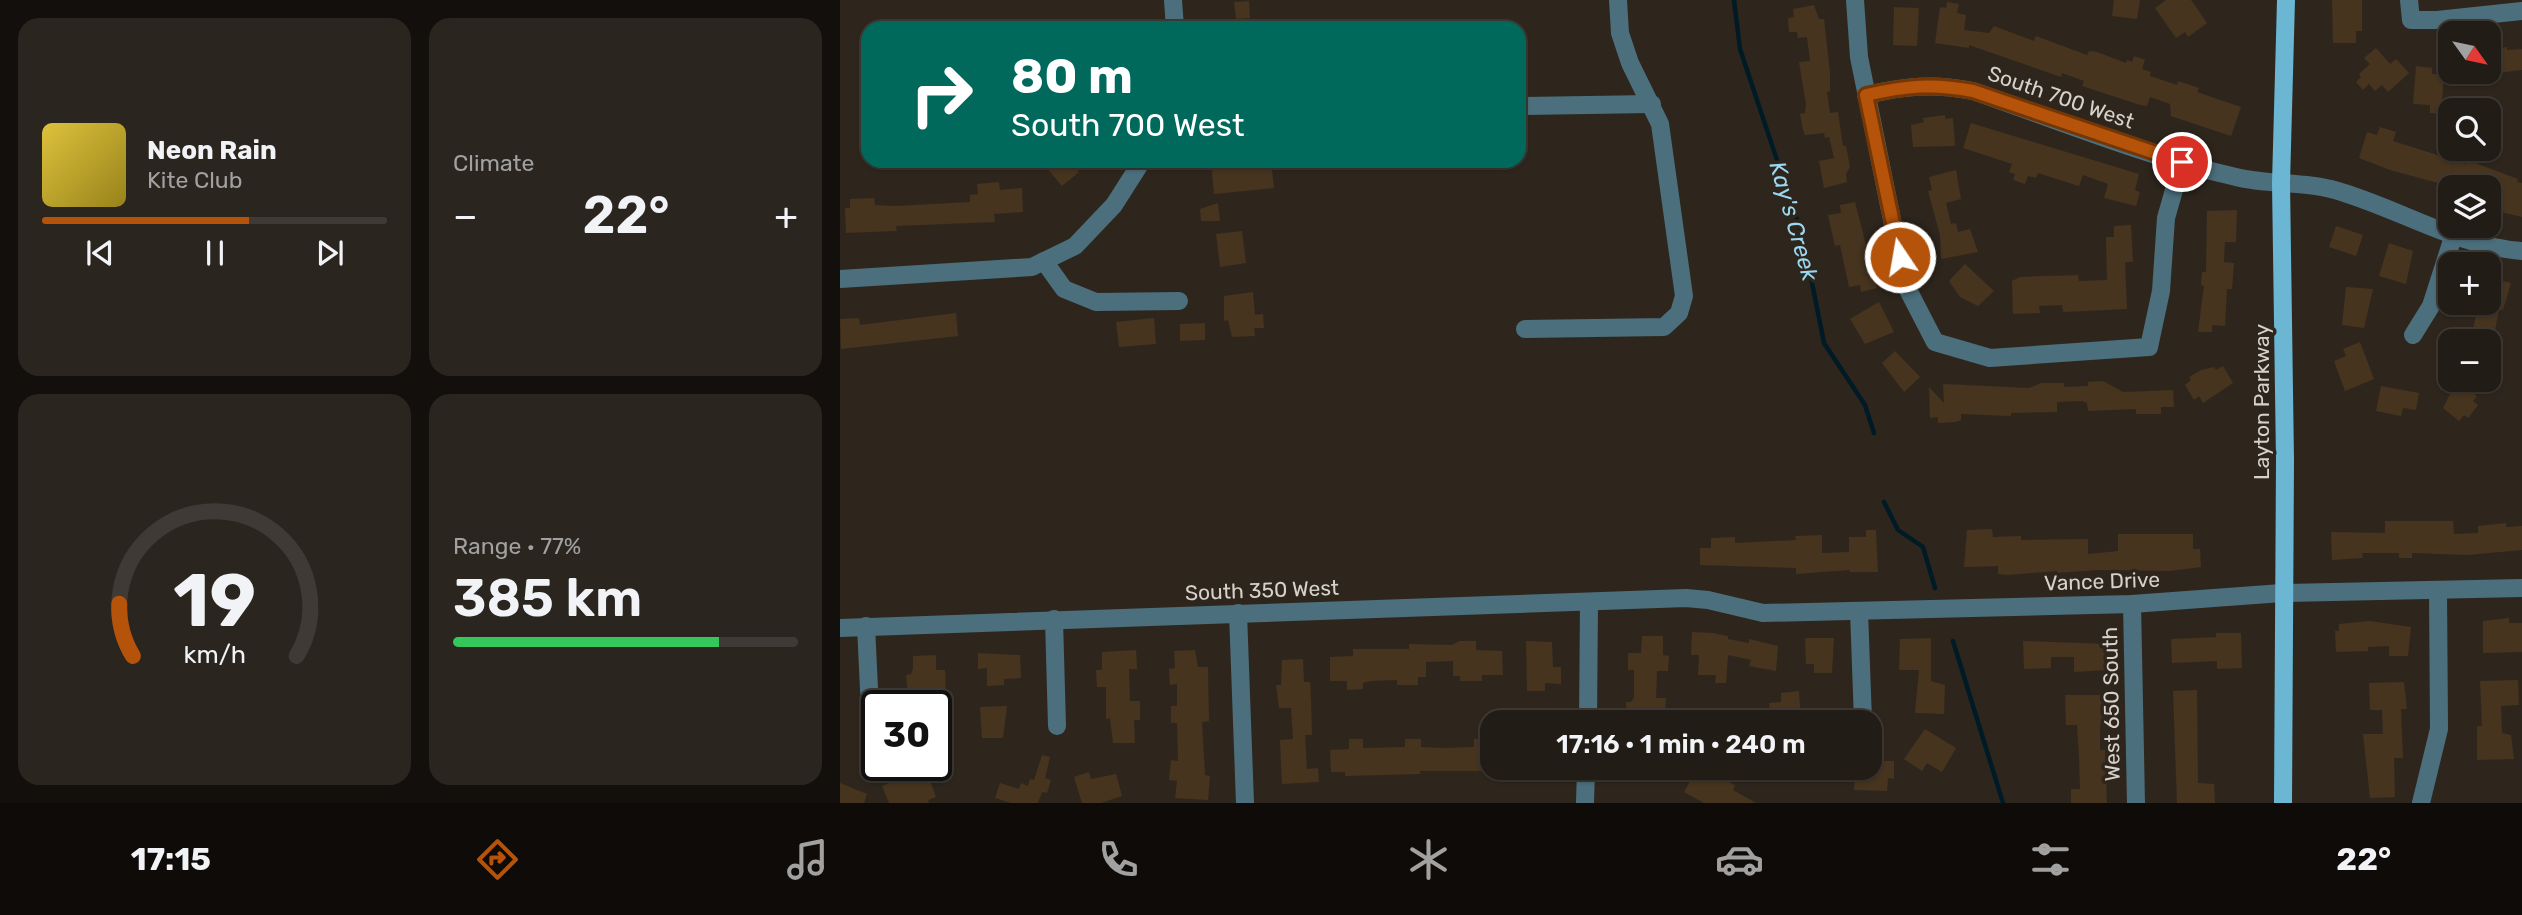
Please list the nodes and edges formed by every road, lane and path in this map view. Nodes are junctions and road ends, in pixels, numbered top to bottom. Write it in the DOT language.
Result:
graph roads {
  1 [pos="1173,0"];
  2 [pos="1618,0"];
  3 [pos="1855,0"];
  4 [pos="2286,0"];
  5 [pos="2409,0"];
  6 [pos="2522,11"];
  7 [pos="1174,21"];
  8 [pos="1866,95"];
  9 [pos="1652,104"];
  10 [pos="1526,106"];
  11 [pos="2182,162"];
  12 [pos="1138,168"];
  13 [pos="2281,183"];
  14 [pos="2438,228"];
  15 [pos="2453,238"];
  16 [pos="2467,238"];
  17 [pos="2522,251"];
  18 [pos="1044,261"];
  19 [pos="840,279"];
  20 [pos="1179,301"];
  21 [pos="1525,330"];
  22 [pos="2413,335"];
  23 [pos="2522,587"];
  24 [pos="2438,590"];
  25 [pos="2282,593"];
  26 [pos="1686,598"];
  27 [pos="1589,603"];
  28 [pos="2132,604"];
  29 [pos="1859,611"];
  30 [pos="1238,613"];
  31 [pos="1054,619"];
  32 [pos="866,626"];
  33 [pos="840,628"];
  34 [pos="869,690"];
  35 [pos="1588,710"];
  36 [pos="1863,710"];
  37 [pos="1057,726"];
  38 [pos="1586,780"];
  39 [pos="1245,803"];
  40 [pos="1585,803"];
  41 [pos="2136,803"];
  42 [pos="2283,803"];
  43 [pos="2421,803"];
  1 -- 7 [label="street"];
  2 -- 9 [label="street"];
  3 -- 8 [label="street"];
  4 -- 13 [label="main road, Layton Parkway"];
  5 -- 6 [label="street"];
  8 -- 11 [label="street, South 700 West"];
  8 -- 11 [label="street"];
  9 -- 10 [label="street"];
  9 -- 21 [label="street"];
  11 -- 13 [label="street, South 700 West"];
  12 -- 18 [label="street"];
  13 -- 14 [label="street, South 700 West"];
  13 -- 25 [label="main road, Layton Parkway"];
  15 -- 22 [label="street"];
  16 -- 17 [label="street, South 700 West"];
  18 -- 19 [label="street"];
  18 -- 20 [label="street"];
  23 -- 24 [label="street, Vance Drive"];
  24 -- 25 [label="street, Vance Drive"];
  24 -- 43 [label="street"];
  25 -- 28 [label="street, Vance Drive"];
  25 -- 42 [label="main road, Layton Parkway"];
  26 -- 27 [label="street, South 350 West"];
  26 -- 29 [label="street, Vance Drive"];
  27 -- 30 [label="street, South 350 West"];
  27 -- 35 [label="street"];
  28 -- 29 [label="street, Vance Drive"];
  28 -- 41 [label="street, West 650 South"];
  29 -- 36 [label="street"];
  30 -- 31 [label="street, South 350 West"];
  30 -- 39 [label="street"];
  31 -- 32 [label="street, South 350 West"];
  31 -- 37 [label="street"];
  32 -- 33 [label="street, South 350 West"];
  32 -- 34 [label="street"];
  38 -- 40 [label="street"];
}
